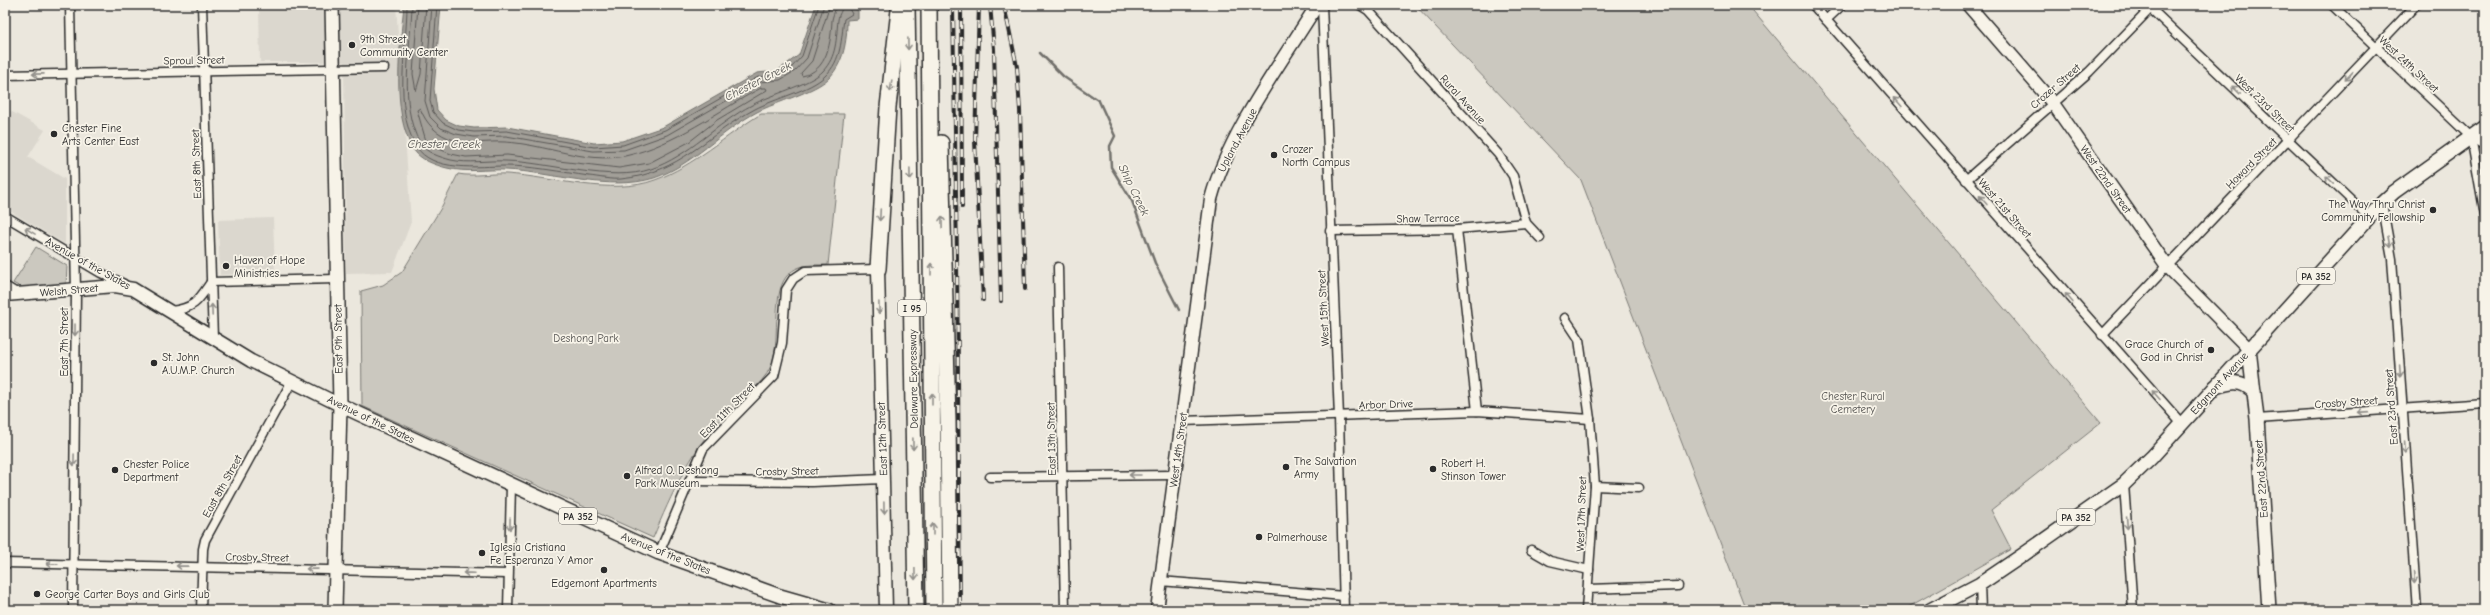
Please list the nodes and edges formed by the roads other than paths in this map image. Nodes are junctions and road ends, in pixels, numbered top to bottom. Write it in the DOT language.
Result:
graph roads {
  1 [pos="70,5"];
  2 [pos="202,5"];
  3 [pos="332,5"];
  4 [pos="899,5"];
  5 [pos="907,5"];
  6 [pos="929,5"];
  7 [pos="1317,5"];
  8 [pos="1322,5"];
  9 [pos="1360,5"];
  10 [pos="1813,5"];
  11 [pos="1842,5"];
  12 [pos="1968,5"];
  13 [pos="2332,5"];
  14 [pos="2416,5"];
  15 [pos="2151,6"];
  16 [pos="1826,20"];
  17 [pos="930,28"];
  18 [pos="2375,48"];
  19 [pos="333,68"];
  20 [pos="384,68"];
  21 [pos="204,70"];
  22 [pos="71,74"];
  23 [pos="5,75"];
  24 [pos="2052,102"];
  25 [pos="2485,127"];
  26 [pos="2471,137"];
  27 [pos="2289,141"];
  28 [pos="2485,146"];
  29 [pos="1966,180"];
  30 [pos="2382,204"];
  31 [pos="2485,215"];
  32 [pos="5,216"];
  33 [pos="2369,217"];
  34 [pos="1526,223"];
  35 [pos="1457,229"];
  36 [pos="1330,231"];
  37 [pos="1540,238"];
  38 [pos="75,258"];
  39 [pos="2167,266"];
  40 [pos="1058,267"];
  41 [pos="878,269"];
  42 [pos="337,279"];
  43 [pos="211,282"];
  44 [pos="5,286"];
  45 [pos="133,289"];
  46 [pos="1198,290"];
  47 [pos="76,291"];
  48 [pos="18,294"];
  49 [pos="5,295"];
  50 [pos="171,311"];
  51 [pos="1565,318"];
  52 [pos="2102,335"];
  53 [pos="213,338"];
  54 [pos="2250,349"];
  55 [pos="292,381"];
  56 [pos="2214,388"];
  57 [pos="2254,392"];
  58 [pos="2485,403"];
  59 [pos="340,405"];
  60 [pos="2402,409"];
  61 [pos="1477,411"];
  62 [pos="1339,417"];
  63 [pos="1590,419"];
  64 [pos="2257,419"];
  65 [pos="1182,420"];
  66 [pos="2182,424"];
  67 [pos="1063,475"];
  68 [pos="1174,475"];
  69 [pos="990,476"];
  70 [pos="883,479"];
  71 [pos="690,481"];
  72 [pos="2124,484"];
  73 [pos="510,485"];
  74 [pos="1595,486"];
  75 [pos="1639,488"];
  76 [pos="1531,550"];
  77 [pos="659,553"];
  78 [pos="5,563"];
  79 [pos="73,564"];
  80 [pos="202,567"];
  81 [pos="336,569"];
  82 [pos="1589,570"];
  83 [pos="508,574"];
  84 [pos="1160,581"];
  85 [pos="1980,584"];
  86 [pos="1678,586"];
  87 [pos="1588,589"];
  88 [pos="1344,596"];
  89 [pos="73,610"];
  90 [pos="201,610"];
  91 [pos="335,610"];
  92 [pos="508,610"];
  93 [pos="829,610"];
  94 [pos="886,610"];
  95 [pos="916,610"];
  96 [pos="934,610"];
  97 [pos="950,610"];
  98 [pos="1065,610"];
  99 [pos="1157,610"];
  100 [pos="1344,610"];
  101 [pos="1586,610"];
  102 [pos="1930,610"];
  103 [pos="1981,610"];
  104 [pos="2133,610"];
  105 [pos="2269,610"];
  106 [pos="2417,610"];
  1 -- 22 [label="street, East 7th Street"];
  2 -- 21 [label="street, East 8th Street"];
  3 -- 19 [label="main road, East 9th Street"];
  4 -- 41 [label="highway, one-way"];
  5 -- 95 [label="highway, Delaware Expressway / I 95, one-way"];
  6 -- 17 [label="highway, Delaware Expressway / I 95"];
  7 -- 46 [label="street, Upland Avenue"];
  8 -- 36 [label="street, West 15th Street"];
  9 -- 34 [label="street, Rural Avenue"];
  10 -- 16 [label="street, West 21st Street"];
  11 -- 16 [label="street"];
  12 -- 24 [label="street, West 22nd Street"];
  13 -- 18 [label="street, West 24th Street"];
  14 -- 18 [label="street, Howard Street"];
  15 -- 24 [label="street, Crozer Street"];
  27 -- 15 [label="street, West 23rd Street, one-way"];
  29 -- 16 [label="street, West 21st Street, one-way"];
  96 -- 17 [label="highway, Delaware Expressway / I 95, one-way"];
  97 -- 17 [label="highway, one-way"];
  18 -- 26 [label="street, West 24th Street"];
  18 -- 27 [label="street, Howard Street, one-way"];
  19 -- 20 [label="street, Sproul Street"];
  19 -- 21 [label="street, Sproul Street"];
  19 -- 42 [label="main road, East 9th Street"];
  21 -- 22 [label="street, Sproul Street"];
  21 -- 43 [label="street, East 8th Street"];
  22 -- 23 [label="street, Sproul Street, one-way"];
  22 -- 38 [label="street, East 7th Street"];
  24 -- 29 [label="street, Crozer Street"];
  24 -- 39 [label="street, West 22nd Street"];
  25 -- 26 [label="main road, Edgmont Avenue / PA 352"];
  26 -- 28 [label="street, West 24th Street"];
  26 -- 30 [label="main road, Edgmont Avenue / PA 352"];
  26 -- 31 [label="street"];
  33 -- 27 [label="street, West 23rd Street, one-way"];
  27 -- 39 [label="street, Howard Street"];
  52 -- 29 [label="street, West 21st Street, one-way"];
  30 -- 33 [label="main road, Edgmont Avenue / PA 352"];
  30 -- 60 [label="street, East 23rd Street, one-way"];
  38 -- 32 [label="street, Avenue of the States, one-way"];
  33 -- 54 [label="main road, Edgmont Avenue / PA 352"];
  34 -- 35 [label="street, Shaw Terrace"];
  34 -- 37 [label="street"];
  35 -- 36 [label="street, Shaw Terrace"];
  35 -- 61 [label="street"];
  36 -- 62 [label="street, West 15th Street"];
  38 -- 45 [label="street, Avenue of the States"];
  38 -- 47 [label="street, East 7th Street"];
  39 -- 52 [label="street, Howard Street"];
  39 -- 54 [label="street, West 22nd Street"];
  40 -- 67 [label="street, East 13th Street"];
  41 -- 70 [label="street, East 12th Street, one-way"];
  41 -- 71 [label="street, East 11th Street"];
  42 -- 43 [label="street"];
  42 -- 59 [label="main road, East 9th Street"];
  43 -- 50 [label="street"];
  53 -- 43 [label="street, East 8th Street, one-way"];
  44 -- 48 [label="street"];
  45 -- 47 [label="street, Welsh Street"];
  45 -- 50 [label="street, Avenue of the States"];
  46 -- 65 [label="street, West 14th Street"];
  47 -- 48 [label="street, Welsh Street"];
  47 -- 79 [label="street, East 7th Street, one-way"];
  48 -- 49 [label="street, Welsh Street"];
  50 -- 53 [label="street, Avenue of the States"];
  51 -- 63 [label="street, West 17th Street"];
  66 -- 52 [label="street, West 21st Street, one-way"];
  53 -- 55 [label="street, Avenue of the States"];
  54 -- 56 [label="main road, Edgmont Avenue / PA 352"];
  54 -- 57 [label="main road, East 22nd Street"];
  55 -- 59 [label="street, Avenue of the States"];
  55 -- 80 [label="street, East 8th Street"];
  56 -- 57 [label="main road"];
  56 -- 66 [label="main road, Edgmont Avenue / PA 352"];
  57 -- 64 [label="main road, East 22nd Street"];
  58 -- 60 [label="street, Crosby Street"];
  59 -- 73 [label="main road, Avenue of the States / PA 352"];
  59 -- 81 [label="main road, East 9th Street"];
  60 -- 64 [label="street, Crosby Street, one-way"];
  60 -- 106 [label="street, East 23rd Street, one-way"];
  61 -- 62 [label="street, Arbor Drive"];
  61 -- 63 [label="street, Arbor Drive"];
  62 -- 65 [label="street, Arbor Drive"];
  62 -- 88 [label="street, West 15th Street"];
  63 -- 74 [label="street, West 17th Street"];
  64 -- 105 [label="main road, East 22nd Street"];
  65 -- 68 [label="street, West 14th Street"];
  66 -- 72 [label="main road, Edgmont Avenue / PA 352"];
  68 -- 67 [label="street, one-way"];
  67 -- 69 [label="street"];
  67 -- 98 [label="street, East 13th Street"];
  68 -- 84 [label="street, West 14th Street"];
  70 -- 71 [label="street, Crosby Street"];
  70 -- 94 [label="street, East 12th Street, one-way"];
  71 -- 77 [label="street, East 11th Street"];
  72 -- 85 [label="main road, Edgmont Avenue / PA 352"];
  72 -- 104 [label="street, one-way"];
  73 -- 77 [label="main road, Avenue of the States / PA 352"];
  73 -- 83 [label="street, one-way"];
  74 -- 75 [label="street"];
  74 -- 82 [label="street, West 17th Street"];
  76 -- 82 [label="street"];
  77 -- 93 [label="main road, Avenue of the States / PA 352"];
  79 -- 78 [label="street, Crosby Street, one-way"];
  80 -- 79 [label="street, Crosby Street, one-way"];
  79 -- 89 [label="street, East 7th Street"];
  81 -- 80 [label="street, Crosby Street, one-way"];
  80 -- 90 [label="street, East 8th Street"];
  83 -- 81 [label="street, Crosby Street, one-way"];
  81 -- 91 [label="main road, East 9th Street"];
  82 -- 87 [label="street, West 17th Street"];
  83 -- 92 [label="street"];
  84 -- 88 [label="street"];
  84 -- 99 [label="street, West 14th Street"];
  85 -- 102 [label="main road, Edgmont Avenue / PA 352"];
  85 -- 103 [label="street"];
  86 -- 87 [label="street"];
  87 -- 101 [label="street, West 17th Street"];
  88 -- 100 [label="street, West 15th Street"];
}
